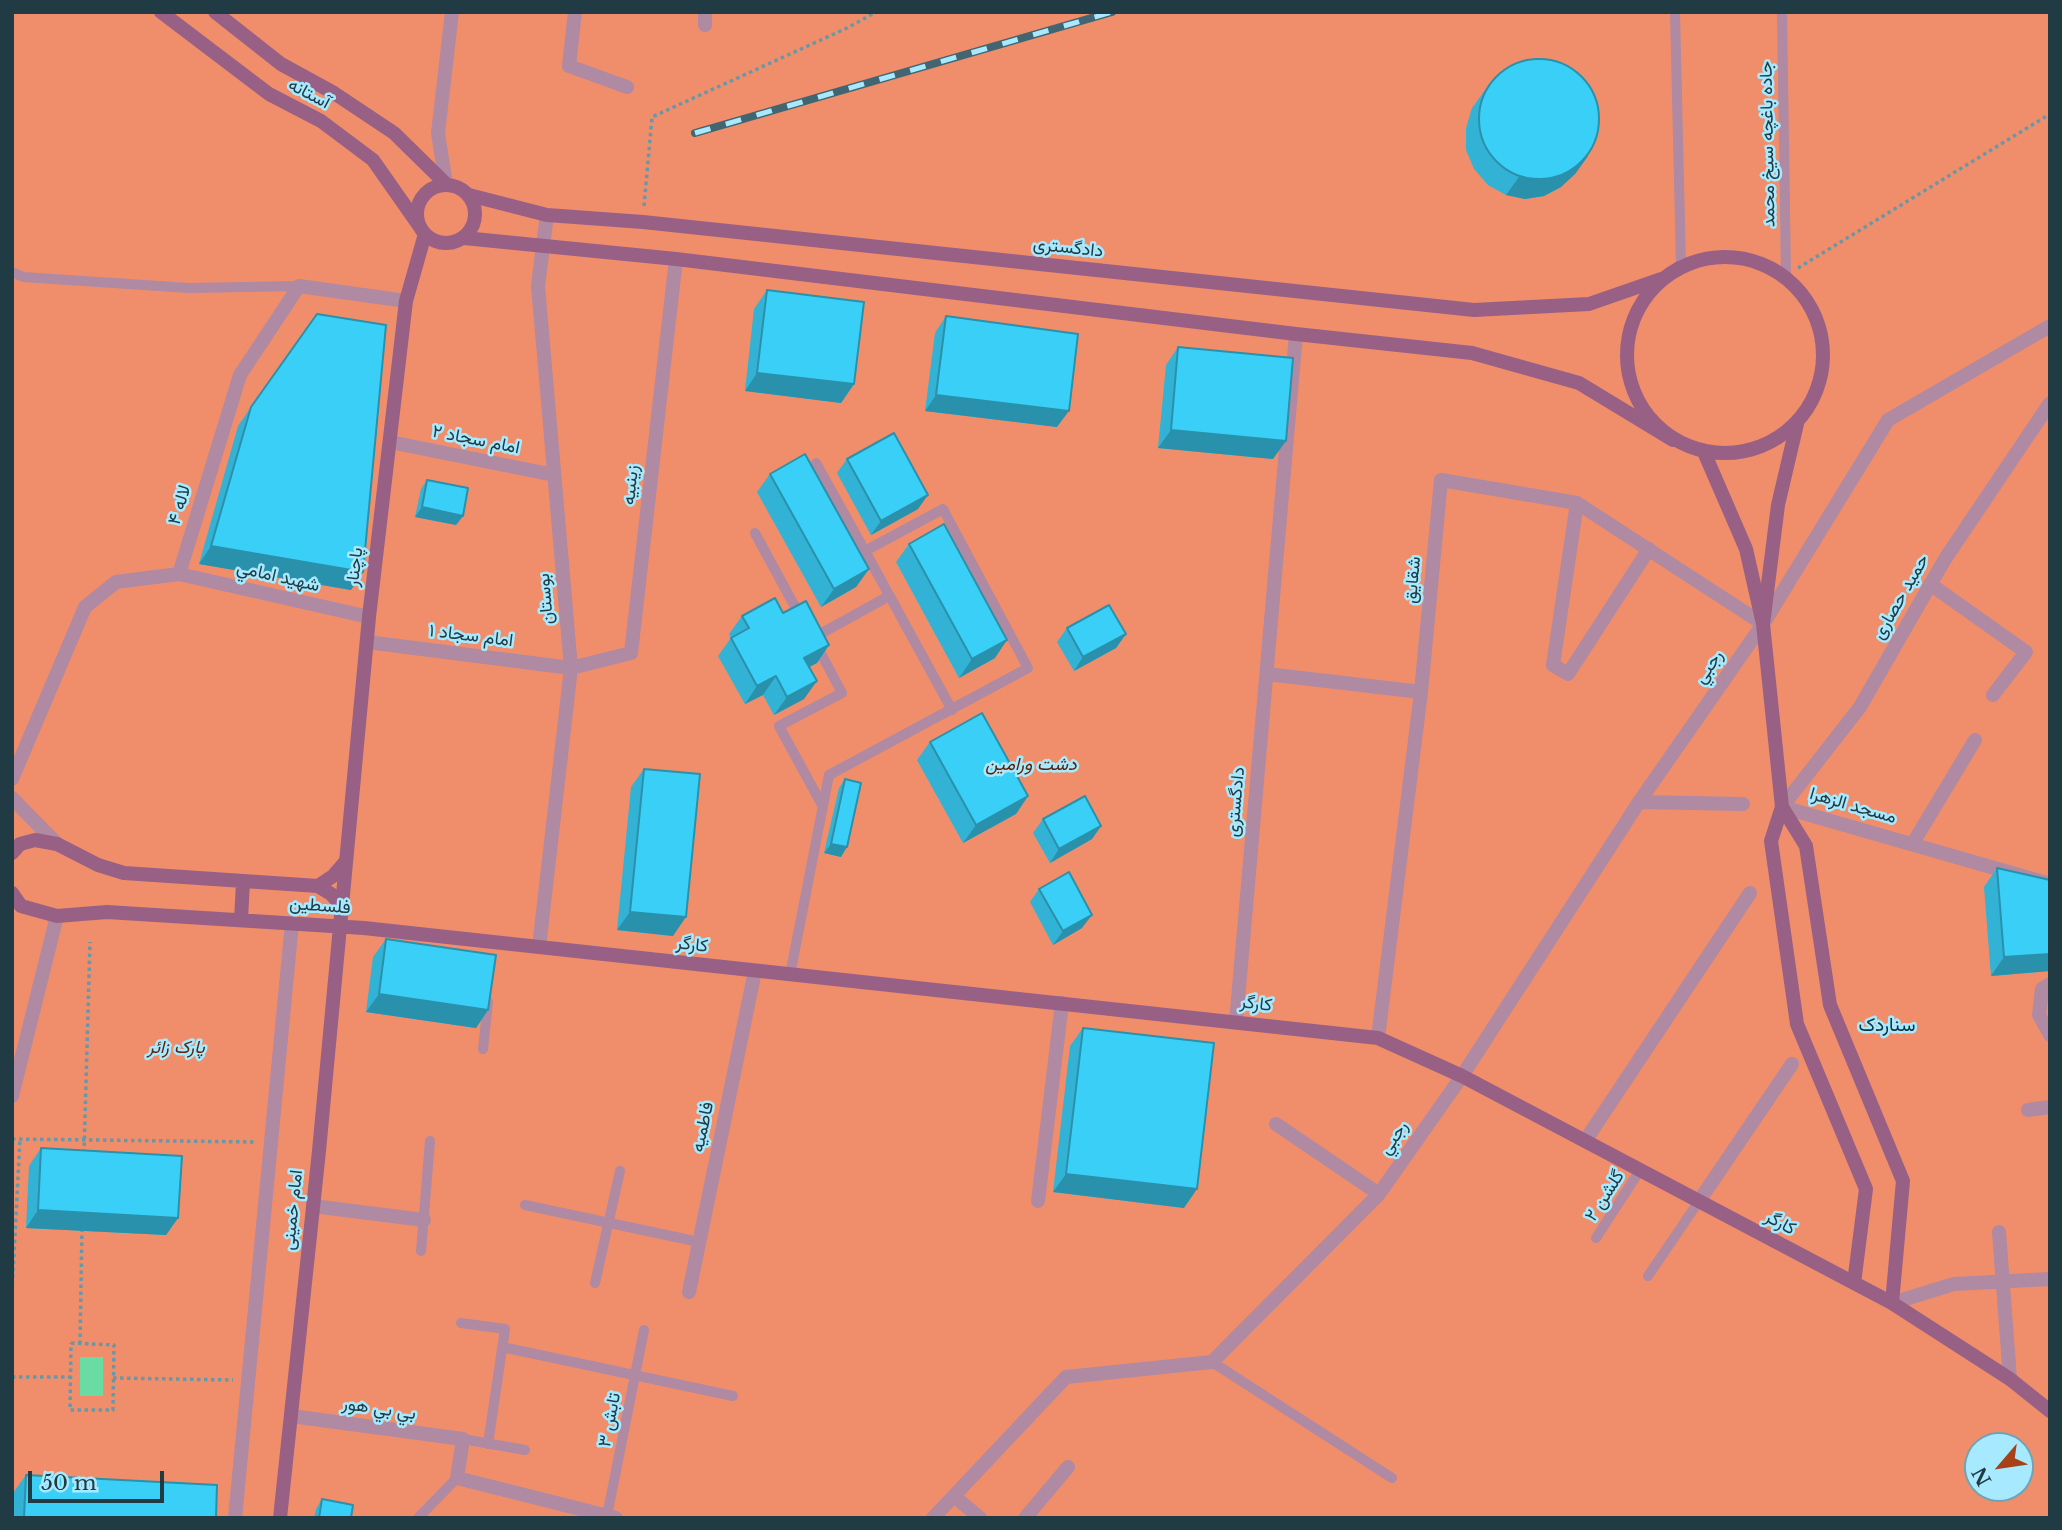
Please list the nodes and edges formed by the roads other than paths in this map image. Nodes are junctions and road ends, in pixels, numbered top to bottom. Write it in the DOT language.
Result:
graph roads {
  1 [pos="161,12"];
  2 [pos="215,12"];
  3 [pos="452,12"];
  4 [pos="575,12"];
  5 [pos="1675,12"];
  6 [pos="1782,12"];
  7 [pos="627,87"];
  8 [pos="446,184"];
  9 [pos="469,195"];
  10 [pos="547,215"];
  11 [pos="423,231"];
  12 [pos="464,237"];
  13 [pos="541,247"];
  14 [pos="676,259"];
  15 [pos="1681,266"];
  16 [pos="12,272"];
  17 [pos="1786,275"];
  18 [pos="1661,279"];
  19 [pos="299,286"];
  20 [pos="406,301"];
  21 [pos="2050,326"];
  22 [pos="1296,334"];
  23 [pos="2049,407"];
  24 [pos="1797,424"];
  25 [pos="1673,440"];
  26 [pos="390,442"];
  27 [pos="1704,452"];
  28 [pos="816,463"];
  29 [pos="554,475"];
  30 [pos="1577,503"];
  31 [pos="755,533"];
  32 [pos="1649,549"];
  33 [pos="865,551"];
  34 [pos="179,575"];
  35 [pos="1930,584"];
  36 [pos="889,596"];
  37 [pos="369,617"];
  38 [pos="1762,624"];
  39 [pos="813,638"];
  40 [pos="367,642"];
  41 [pos="571,668"];
  42 [pos="1267,674"];
  43 [pos="1421,692"];
  44 [pos="1993,695"];
  45 [pos="951,710"];
  46 [pos="1975,740"];
  47 [pos="12,779"];
  48 [pos="12,798"];
  49 [pos="1639,802"];
  50 [pos="1743,804"];
  51 [pos="822,805"];
  52 [pos="1782,807"];
  53 [pos="1913,843"];
  54 [pos="57,844"];
  55 [pos="12,853"];
  56 [pos="346,861"];
  57 [pos="243,882"];
  58 [pos="2050,884"];
  59 [pos="318,886"];
  60 [pos="12,893"];
  61 [pos="1749,893"];
  62 [pos="16,907"];
  63 [pos="342,907"];
  64 [pos="57,916"];
  65 [pos="241,920"];
  66 [pos="292,923"];
  67 [pos="341,927"];
  68 [pos="364,928"];
  69 [pos="540,947"];
  70 [pos="755,971"];
  71 [pos="790,975"];
  72 [pos="2050,984"];
  73 [pos="490,985"];
  74 [pos="1062,1003"];
  75 [pos="1237,1021"];
  76 [pos="2050,1035"];
  77 [pos="1378,1038"];
  78 [pos="483,1049"];
  79 [pos="1792,1064"];
  80 [pos="1461,1076"];
  81 [pos="12,1096"];
  82 [pos="2050,1107"];
  83 [pos="2028,1110"];
  84 [pos="1276,1124"];
  85 [pos="430,1141"];
  86 [pos="1585,1141"];
  87 [pos="1640,1170"];
  88 [pos="620,1171"];
  89 [pos="1379,1194"];
  90 [pos="1038,1200"];
  91 [pos="1699,1201"];
  92 [pos="525,1205"];
  93 [pos="313,1206"];
  94 [pos="424,1220"];
  95 [pos="609,1223"];
  96 [pos="1999,1232"];
  97 [pos="1596,1238"];
  98 [pos="699,1242"];
  99 [pos="421,1251"];
  100 [pos="1648,1276"];
  101 [pos="2050,1279"];
  102 [pos="2003,1282"];
  103 [pos="596,1283"];
  104 [pos="1854,1283"];
  105 [pos="689,1292"];
  106 [pos="1892,1303"];
  107 [pos="461,1323"];
  108 [pos="643,1330"];
  109 [pos="502,1347"];
  110 [pos="1212,1362"];
  111 [pos="635,1374"];
  112 [pos="2010,1379"];
  113 [pos="733,1396"];
  114 [pos="2050,1411"];
  115 [pos="291,1416"];
  116 [pos="463,1439"];
  117 [pos="488,1444"];
  118 [pos="525,1450"];
  119 [pos="1068,1466"];
  120 [pos="457,1478"];
  121 [pos="1392,1478"];
  122 [pos="954,1496"];
  123 [pos="612,1517"];
  124 [pos="235,1518"];
  125 [pos="280,1518"];
  126 [pos="418,1518"];
  127 [pos="933,1518"];
  128 [pos="980,1518"];
  129 [pos="1025,1518"];
  1 -- 11 [label="main road, آستانه"];
  2 -- 8 [label="main road, آستانه"];
  3 -- 8 [label="street"];
  4 -- 7 [label="street"];
  5 -- 15 [label="lane"];
  6 -- 17 [label="lane, جاده باغچه سیخ محمد"];
  8 -- 9 [label="main road"];
  8 -- 11 [label="main road"];
  9 -- 10 [label="main road, دادگستری"];
  9 -- 12 [label="main road"];
  10 -- 13 [label="street, بوستان"];
  10 -- 18 [label="main road, دادگستری"];
  11 -- 12 [label="main road"];
  11 -- 20 [label="main road, پاچنار"];
  12 -- 13 [label="main road"];
  13 -- 14 [label="main road"];
  13 -- 29 [label="street, بوستان"];
  14 -- 22 [label="main road"];
  14 -- 41 [label="street, زينبيه"];
  15 -- 17 [label="main road"];
  15 -- 18 [label="main road"];
  16 -- 19 [label="lane"];
  17 -- 24 [label="main road"];
  18 -- 25 [label="main road"];
  19 -- 20 [label="street"];
  19 -- 34 [label="street, لاله ۴"];
  20 -- 26 [label="main road, پاچنار"];
  21 -- 38 [label="street"];
  22 -- 25 [label="main road"];
  22 -- 42 [label="street, دادگستری"];
  23 -- 35 [label="street, حمید حصاری"];
  24 -- 27 [label="main road"];
  24 -- 38 [label="main road"];
  25 -- 27 [label="main road"];
  26 -- 29 [label="street, امام سجاد ۲"];
  26 -- 37 [label="main road, پاچنار"];
  27 -- 38 [label="main road"];
  28 -- 33 [label="lane"];
  29 -- 41 [label="street, بوستان"];
  30 -- 32 [label="street, شقايق"];
  30 -- 32 [label="street"];
  30 -- 43 [label="street, شقايق"];
  31 -- 39 [label="lane"];
  32 -- 38 [label="street, شقايق"];
  33 -- 36 [label="lane"];
  33 -- 45 [label="lane"];
  34 -- 37 [label="street, شهيد امامي"];
  34 -- 47 [label="street"];
  35 -- 44 [label="street"];
  35 -- 52 [label="street, حمید حصاری"];
  36 -- 39 [label="lane"];
  36 -- 45 [label="lane"];
  37 -- 40 [label="main road, پاچنار"];
  38 -- 49 [label="street, رجبي"];
  38 -- 52 [label="main road"];
  39 -- 51 [label="lane"];
  40 -- 41 [label="street, امام سجاد ۱"];
  40 -- 56 [label="main road, پاچنار"];
  41 -- 69 [label="street, بوستان"];
  42 -- 43 [label="street"];
  42 -- 75 [label="street, دادگستری"];
  43 -- 77 [label="street, شقايق"];
  45 -- 51 [label="lane"];
  46 -- 53 [label="street"];
  48 -- 54 [label="street"];
  49 -- 50 [label="street"];
  49 -- 80 [label="street, رجبي"];
  51 -- 71 [label="lane"];
  52 -- 53 [label="street, مسجد الزهرا"];
  52 -- 104 [label="main road"];
  52 -- 106 [label="main road"];
  53 -- 58 [label="street, مسجد الزهرا"];
  54 -- 55 [label="main road, فلسطین"];
  54 -- 57 [label="main road, فلسطین"];
  56 -- 59 [label="main road"];
  56 -- 63 [label="main road, پاچنار"];
  57 -- 59 [label="main road, فلسطین"];
  57 -- 65 [label="main road"];
  59 -- 63 [label="main road, فلسطین"];
  60 -- 62 [label="main road, فلسطین"];
  61 -- 86 [label="street"];
  62 -- 64 [label="main road, فلسطین"];
  63 -- 67 [label="main road, امام خمینی"];
  63 -- 68 [label="main road, فلسطین"];
  64 -- 65 [label="main road, فلسطین"];
  64 -- 81 [label="street"];
  65 -- 66 [label="main road, فلسطین"];
  66 -- 67 [label="main road, فلسطین"];
  66 -- 124 [label="street"];
  67 -- 68 [label="main road, فلسطین"];
  67 -- 93 [label="main road, امام خمینی"];
  68 -- 69 [label="main road, کارگر"];
  69 -- 70 [label="main road, کارگر"];
  70 -- 71 [label="main road, کارگر"];
  70 -- 98 [label="street, فاطميه"];
  71 -- 74 [label="main road, کارگر"];
  72 -- 76 [label="street"];
  73 -- 78 [label="lane"];
  74 -- 75 [label="main road, کارگر"];
  74 -- 90 [label="street"];
  75 -- 77 [label="main road, کارگر"];
  77 -- 80 [label="main road, کارگر"];
  79 -- 91 [label="street"];
  80 -- 86 [label="main road, کارگر"];
  80 -- 89 [label="street, رجبي"];
  82 -- 83 [label="street"];
  84 -- 89 [label="street"];
  85 -- 94 [label="lane"];
  86 -- 87 [label="main road, کارگر"];
  87 -- 91 [label="main road, کارگر"];
  87 -- 97 [label="lane, گلشن ۲"];
  88 -- 95 [label="lane"];
  89 -- 110 [label="street, رجبي"];
  91 -- 100 [label="lane"];
  91 -- 104 [label="main road, کارگر"];
  92 -- 95 [label="lane"];
  93 -- 94 [label="street"];
  93 -- 115 [label="main road, امام خمینی"];
  94 -- 99 [label="lane"];
  95 -- 98 [label="lane"];
  95 -- 103 [label="lane"];
  96 -- 102 [label="street"];
  98 -- 105 [label="street, فاطميه"];
  101 -- 102 [label="street"];
  102 -- 106 [label="street"];
  102 -- 112 [label="street"];
  104 -- 106 [label="main road, کارگر"];
  106 -- 112 [label="main road, کارگر"];
  107 -- 109 [label="lane"];
  108 -- 111 [label="lane, تابش ۳"];
  109 -- 111 [label="lane"];
  109 -- 117 [label="lane"];
  110 -- 121 [label="lane"];
  110 -- 122 [label="street"];
  111 -- 113 [label="lane"];
  111 -- 123 [label="lane, تابش ۳"];
  112 -- 114 [label="main road, کارگر"];
  115 -- 116 [label="street, بي بي هور"];
  115 -- 125 [label="main road, امام خمینی"];
  116 -- 117 [label="lane"];
  116 -- 120 [label="street"];
  117 -- 118 [label="lane"];
  119 -- 129 [label="street"];
  120 -- 123 [label="street"];
  120 -- 126 [label="lane"];
  122 -- 127 [label="street"];
  122 -- 128 [label="street"];
}
